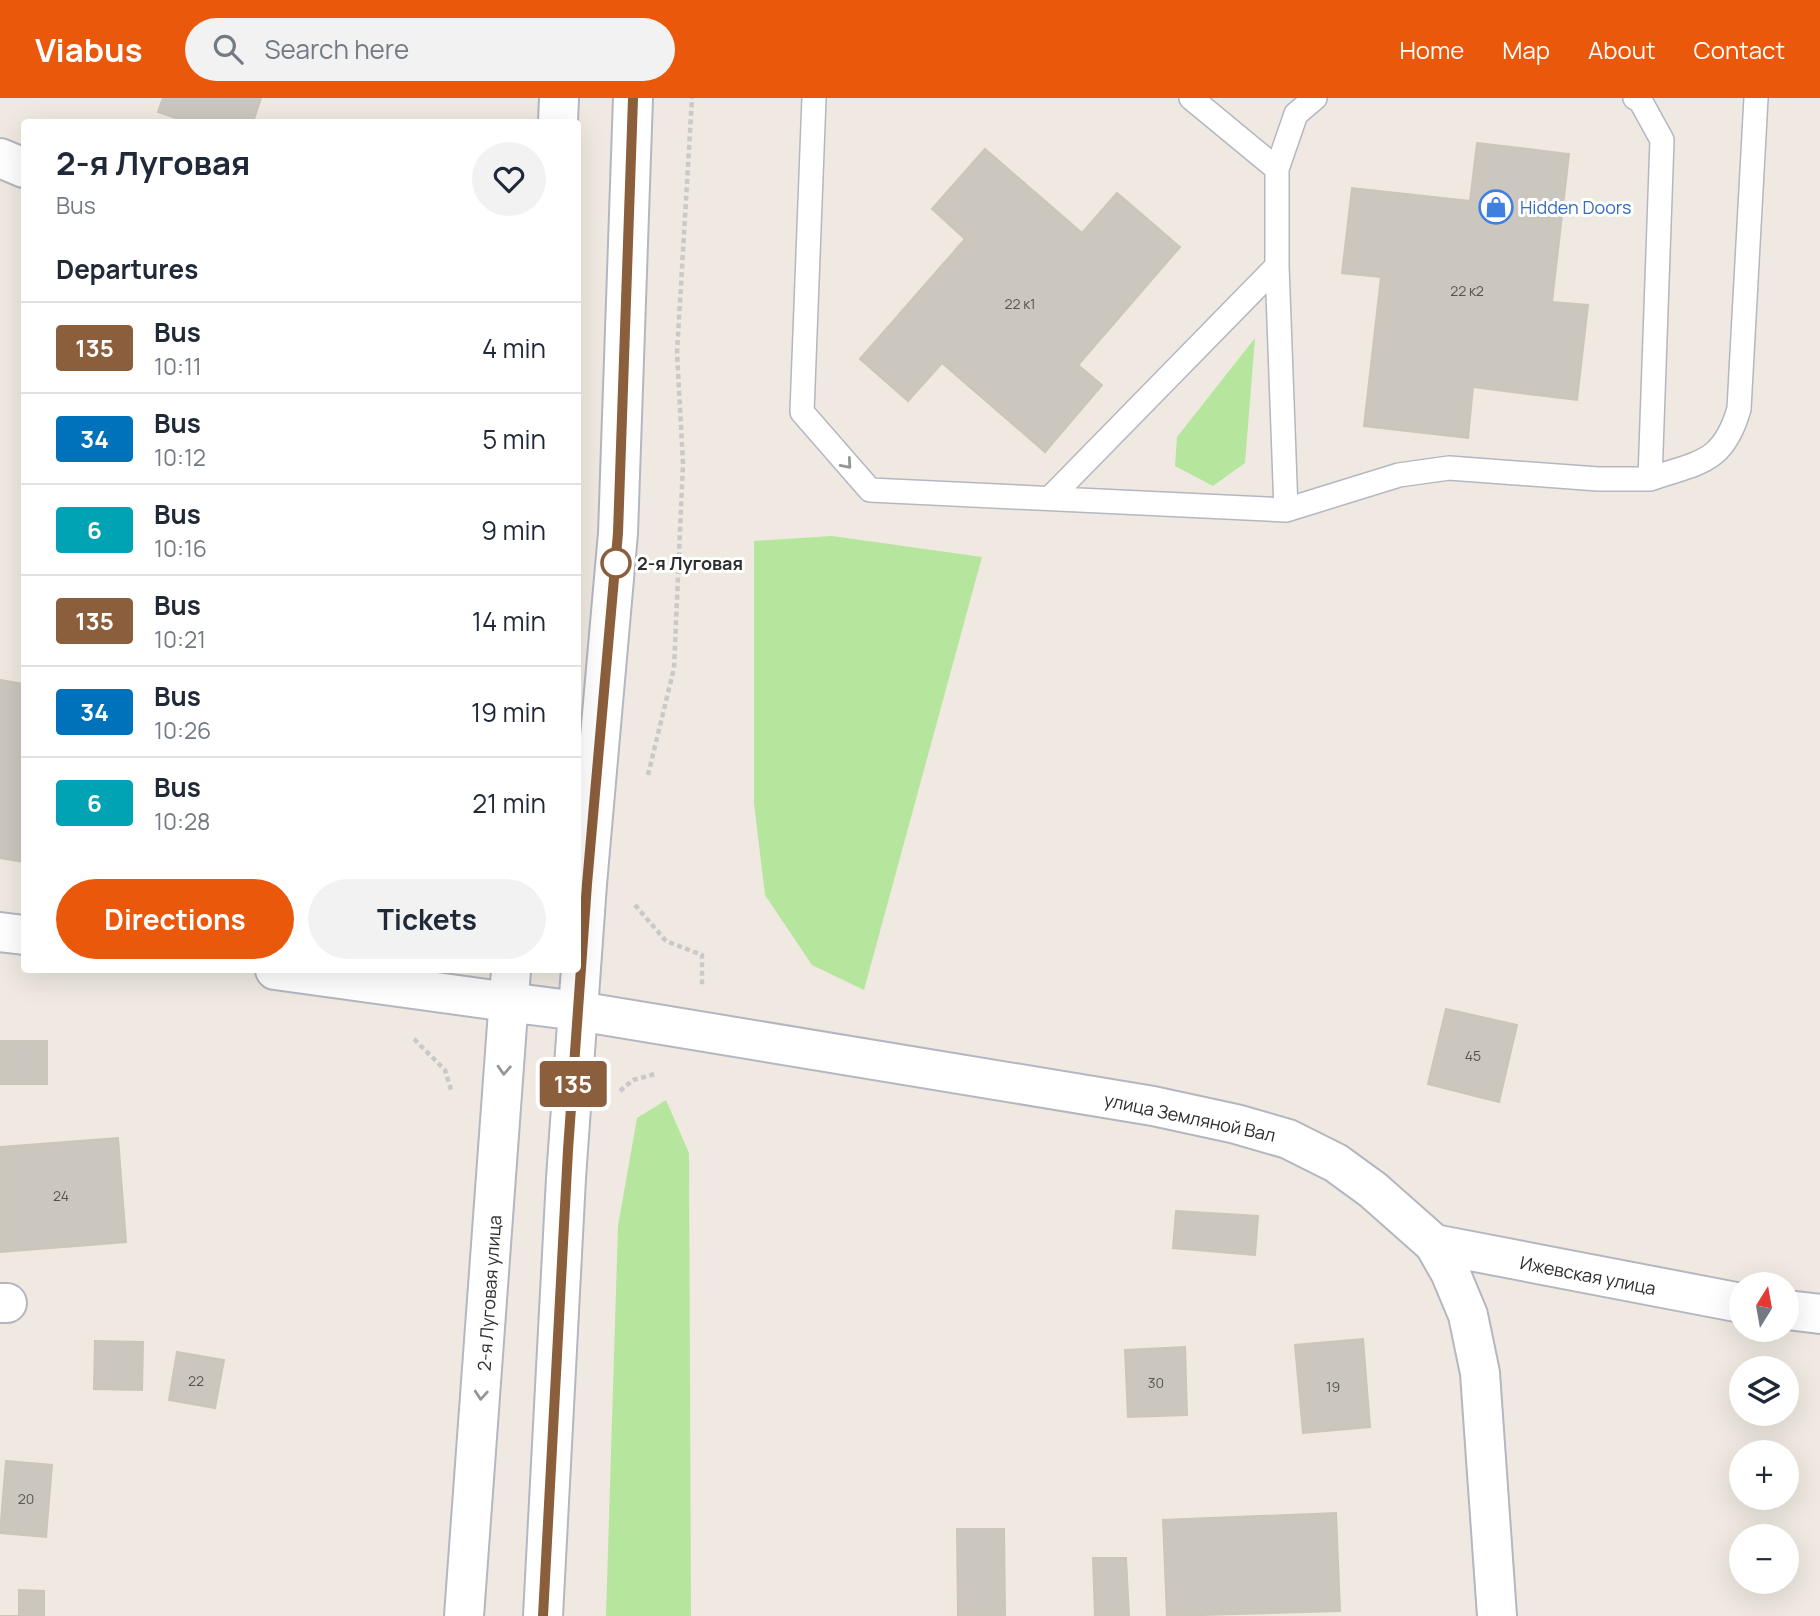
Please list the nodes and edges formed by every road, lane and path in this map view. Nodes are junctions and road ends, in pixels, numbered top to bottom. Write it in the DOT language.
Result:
graph roads {
  1 [pos="559,98"];
  2 [pos="633,98"];
  3 [pos="692,98"];
  4 [pos="814,98"];
  5 [pos="1191,98"];
  6 [pos="1315,98"];
  7 [pos="1635,98"];
  8 [pos="1756,98"];
  9 [pos="558,119"];
  10 [pos="0,158"];
  11 [pos="21,167"];
  12 [pos="1278,169"];
  13 [pos="1277,267"];
  14 [pos="1650,479"];
  15 [pos="1051,497"];
  16 [pos="1286,510"];
  17 [pos="645,784"];
  18 [pos="634,904"];
  19 [pos="0,932"];
  20 [pos="21,935"];
  21 [pos="319,973"];
  22 [pos="510,986"];
  23 [pos="578,1011"];
  24 [pos="701,1031"];
  25 [pos="1434,1244"];
  26 [pos="1729,1301"];
  27 [pos="1799,1311"];
  28 [pos="1820,1314"];
  29 [pos="464,1616"];
  30 [pos="543,1616"];
  31 [pos="1497,1616"];
  1 -- 9 [label="main road"];
  2 -- 23 [label="main road"];
  3 -- 17 [label="path"];
  4 -- 15 [label="lane, one-way"];
  5 -- 12 [label="lane"];
  6 -- 12 [label="lane"];
  7 -- 14 [label="lane"];
  8 -- 14 [label="lane"];
  10 -- 11 [label="main road"];
  12 -- 13 [label="lane"];
  13 -- 15 [label="lane"];
  13 -- 16 [label="lane"];
  14 -- 16 [label="lane"];
  15 -- 16 [label="lane"];
  18 -- 24 [label="path"];
  19 -- 20 [label="main road"];
  21 -- 22 [label="main road, улица Земляной Вал"];
  22 -- 23 [label="main road, улица Земляной Вал"];
  22 -- 29 [label="main road, 2-я Луговая улица, one-way"];
  23 -- 24 [label="main road, улица Земляной Вал"];
  23 -- 30 [label="main road"];
  24 -- 25 [label="main road, улица Земляной Вал"];
  25 -- 26 [label="main road, Ижевская улица"];
  25 -- 31 [label="main road, улица Земляной Вал"];
  27 -- 28 [label="main road"];
}
